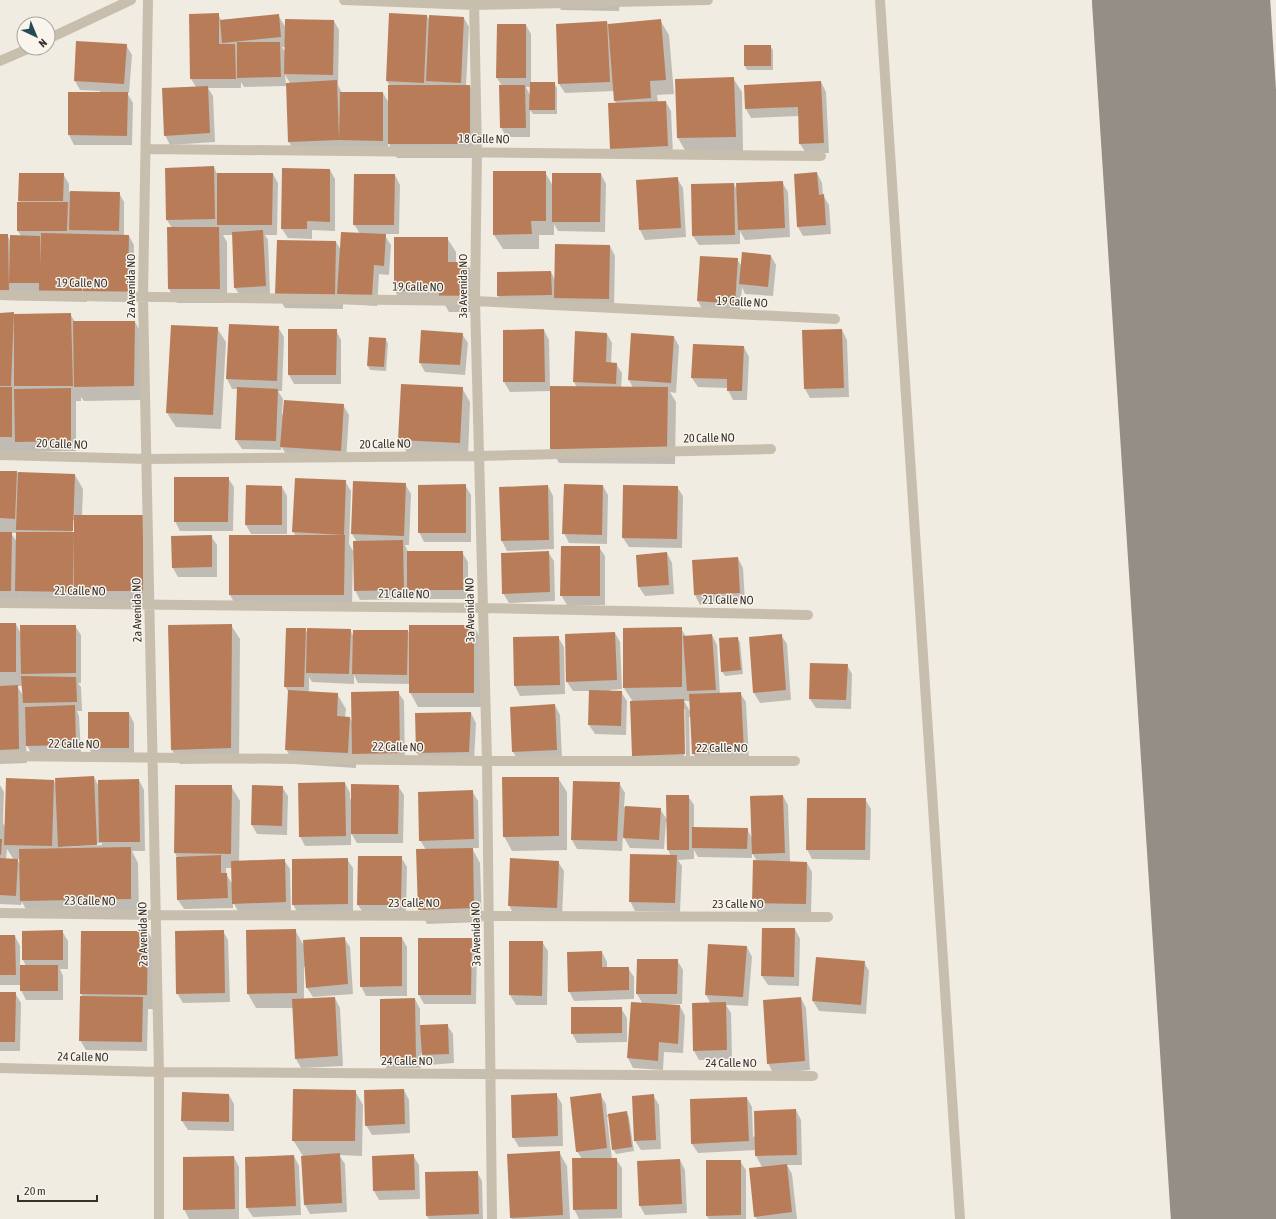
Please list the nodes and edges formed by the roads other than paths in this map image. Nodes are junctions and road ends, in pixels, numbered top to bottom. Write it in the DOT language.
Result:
graph roads {
  1 [pos="131,0"];
  2 [pos="148,0"];
  3 [pos="344,0"];
  4 [pos="708,0"];
  5 [pos="880,0"];
  6 [pos="474,3"];
  7 [pos="56,36"];
  8 [pos="16,54"];
  9 [pos="0,61"];
  10 [pos="146,149"];
  11 [pos="477,152"];
  12 [pos="822,156"];
  13 [pos="0,296"];
  14 [pos="143,297"];
  15 [pos="475,301"];
  16 [pos="836,319"];
  17 [pos="771,449"];
  18 [pos="0,455"];
  19 [pos="479,456"];
  20 [pos="147,459"];
  21 [pos="0,603"];
  22 [pos="150,605"];
  23 [pos="483,608"];
  24 [pos="808,615"];
  25 [pos="0,756"];
  26 [pos="152,758"];
  27 [pos="487,761"];
  28 [pos="795,761"];
  29 [pos="0,913"];
  30 [pos="155,915"];
  31 [pos="488,916"];
  32 [pos="828,917"];
  33 [pos="0,1068"];
  34 [pos="158,1072"];
  35 [pos="490,1074"];
  36 [pos="813,1076"];
  37 [pos="159,1219"];
  38 [pos="492,1219"];
  39 [pos="960,1219"];
  1 -- 7 [label="street"];
  2 -- 10 [label="street, 2a Avenida NO"];
  3 -- 6 [label="street"];
  4 -- 6 [label="street"];
  5 -- 39 [label="street"];
  6 -- 11 [label="street, 3a Avenida NO"];
  8 -- 9 [label="street"];
  10 -- 11 [label="street, 18 Calle NO"];
  10 -- 14 [label="street, 2a Avenida NO"];
  11 -- 12 [label="street, 18 Calle NO"];
  11 -- 15 [label="street, 3a Avenida NO"];
  13 -- 14 [label="street, 19 Calle NO"];
  14 -- 15 [label="street, 19 Calle NO"];
  14 -- 20 [label="street, 2a Avenida NO"];
  15 -- 16 [label="street, 19 Calle NO"];
  15 -- 19 [label="street, 3a Avenida NO"];
  17 -- 19 [label="street, 20 Calle NO"];
  18 -- 20 [label="street, 20 Calle NO"];
  19 -- 20 [label="street, 20 Calle NO"];
  19 -- 23 [label="street, 3a Avenida NO"];
  20 -- 22 [label="street, 2a Avenida NO"];
  21 -- 22 [label="street, 21 Calle NO"];
  22 -- 23 [label="street, 21 Calle NO"];
  22 -- 26 [label="street, 2a Avenida NO"];
  23 -- 24 [label="street, 21 Calle NO"];
  23 -- 27 [label="street, 3a Avenida NO"];
  25 -- 26 [label="street, 22 Calle NO"];
  26 -- 27 [label="street, 22 Calle NO"];
  26 -- 30 [label="street, 2a Avenida NO"];
  27 -- 28 [label="street, 22 Calle NO"];
  27 -- 31 [label="street, 3a Avenida NO"];
  29 -- 30 [label="street, 23 Calle NO"];
  30 -- 31 [label="street, 23 Calle NO"];
  30 -- 34 [label="street, 2a Avenida NO"];
  31 -- 32 [label="street, 23 Calle NO"];
  31 -- 35 [label="street, 3a Avenida NO"];
  33 -- 34 [label="street, 24 Calle NO"];
  34 -- 35 [label="street, 24 Calle NO"];
  34 -- 37 [label="street, 2a Avenida NO"];
  35 -- 36 [label="street, 24 Calle NO"];
  35 -- 38 [label="street, 3a Avenida NO"];
}
